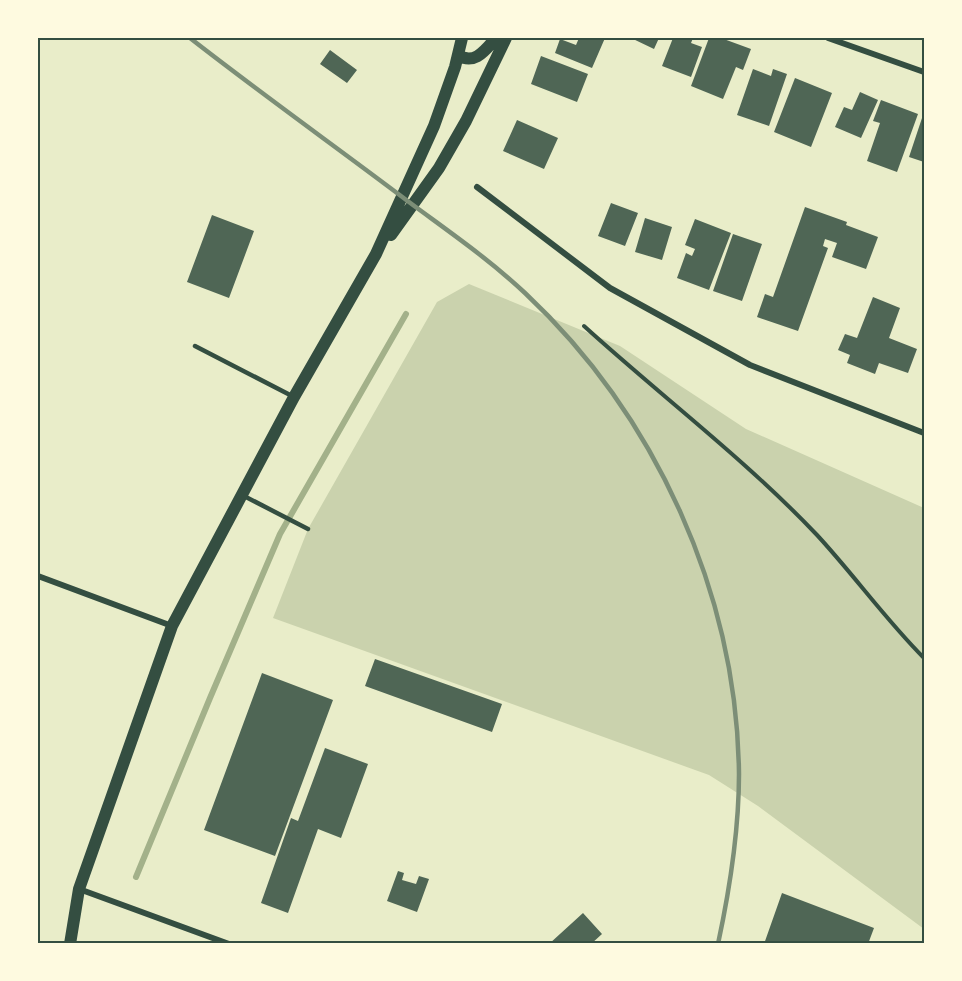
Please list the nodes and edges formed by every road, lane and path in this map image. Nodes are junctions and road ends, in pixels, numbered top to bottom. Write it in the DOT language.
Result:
graph roads {
  1 [pos="462,38"];
  2 [pos="496,38"];
  3 [pos="506,38"];
  4 [pos="828,38"];
  5 [pos="458,55"];
  6 [pos="924,72"];
  7 [pos="477,187"];
  8 [pos="373,260"];
  9 [pos="584,326"];
  10 [pos="195,346"];
  11 [pos="294,397"];
  12 [pos="924,433"];
  13 [pos="241,495"];
  14 [pos="308,529"];
  15 [pos="38,576"];
  16 [pos="172,626"];
  17 [pos="924,658"];
  18 [pos="79,889"];
  19 [pos="69,944"];
  20 [pos="229,944"];
  1 -- 5 [label="main road"];
  2 -- 5 [label="main road"];
  3 -- 8 [label="main road"];
  4 -- 6 [label="street"];
  5 -- 8 [label="main road"];
  7 -- 12 [label="street"];
  8 -- 11 [label="main road"];
  9 -- 17 [label="path"];
  10 -- 11 [label="lane"];
  11 -- 13 [label="main road"];
  13 -- 14 [label="lane"];
  13 -- 16 [label="main road"];
  15 -- 16 [label="street"];
  16 -- 18 [label="main road"];
  18 -- 19 [label="main road"];
  18 -- 20 [label="street"];
}
